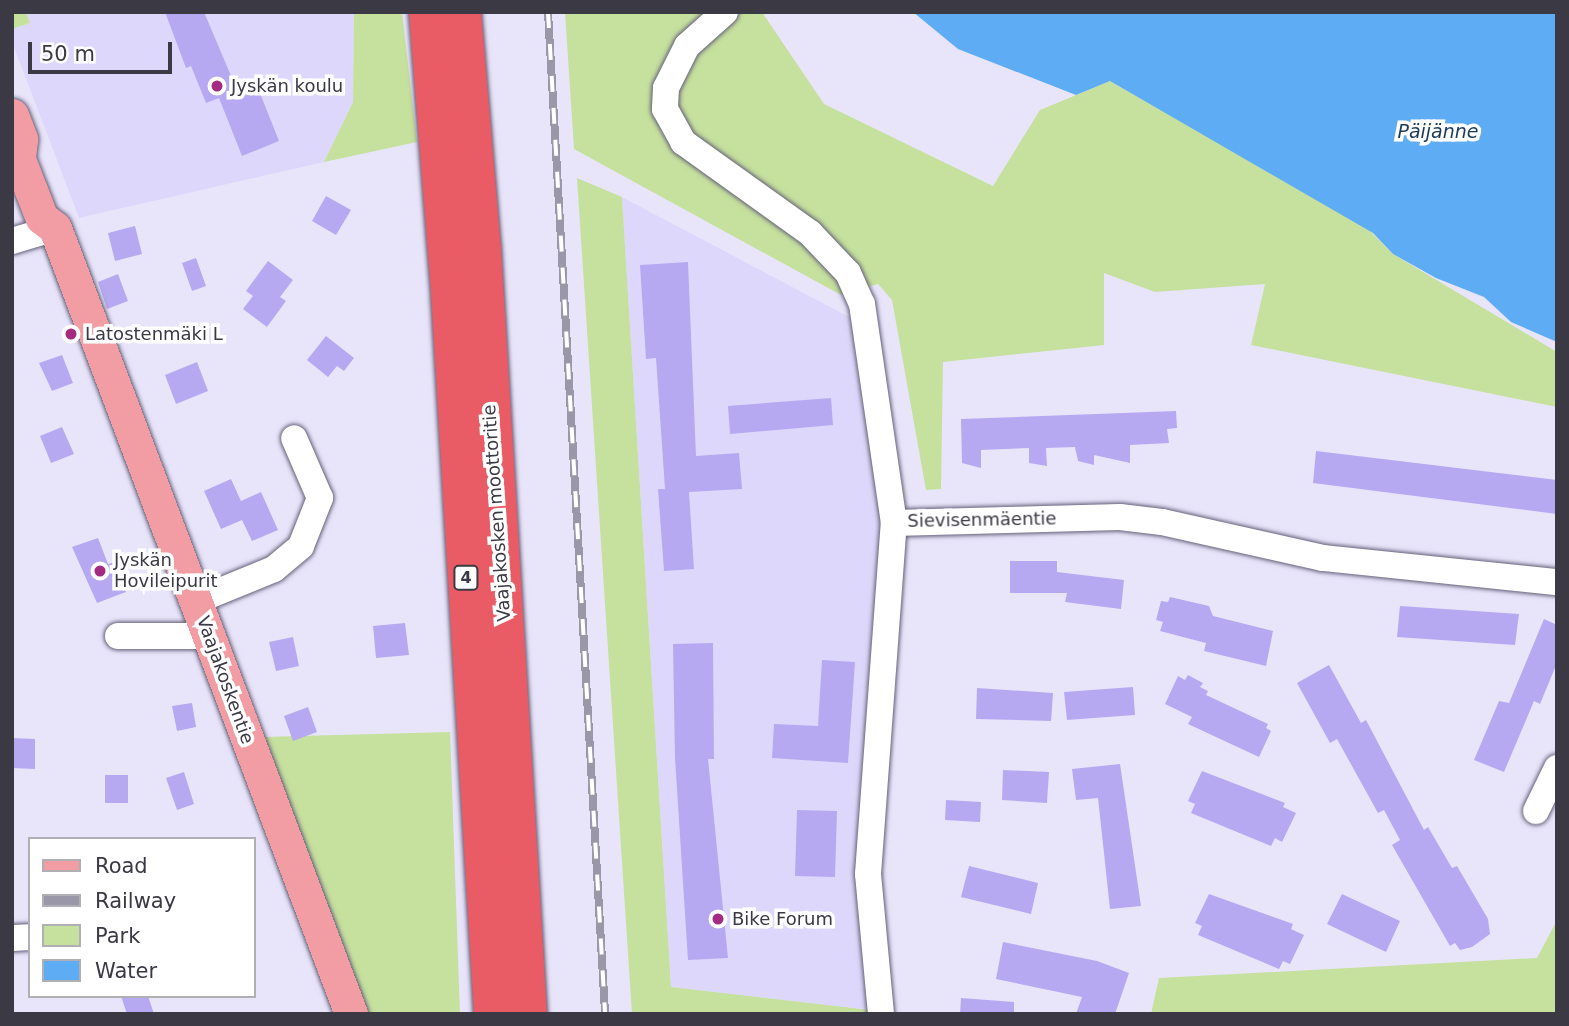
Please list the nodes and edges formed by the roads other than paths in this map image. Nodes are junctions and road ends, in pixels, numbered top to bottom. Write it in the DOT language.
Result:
graph roads {
  1 [pos="428,12"];
  2 [pos="463,12"];
  3 [pos="476,12"];
  4 [pos="725,12"];
  5 [pos="467,54"];
  6 [pos="17,127"];
  7 [pos="55,228"];
  8 [pos="12,241"];
  9 [pos="294,439"];
  10 [pos="894,523"];
  11 [pos="1557,582"];
  12 [pos="201,616"];
  13 [pos="118,636"];
  14 [pos="1557,768"];
  15 [pos="1536,811"];
  16 [pos="351,1014"];
  17 [pos="493,1014"];
  18 [pos="528,1014"];
  19 [pos="880,1014"];
  1 -- 17 [label="highway, Vaajakosken moottoritie / 4"];
  2 -- 5 [label="highway, Vaajakosken moottoritie / 4"];
  3 -- 5 [label="highway"];
  4 -- 10 [label="street"];
  5 -- 18 [label="highway, Vaajakosken moottoritie / 4"];
  6 -- 7 [label="main road, Vaajakoskentie"];
  7 -- 8 [label="street"];
  7 -- 12 [label="main road, Vaajakoskentie"];
  9 -- 12 [label="street"];
  10 -- 11 [label="street, Sievisenmäentie"];
  10 -- 19 [label="street, Sievisenmäentie"];
  12 -- 13 [label="street"];
  12 -- 16 [label="main road, Vaajakoskentie"];
  14 -- 15 [label="street"];
}
